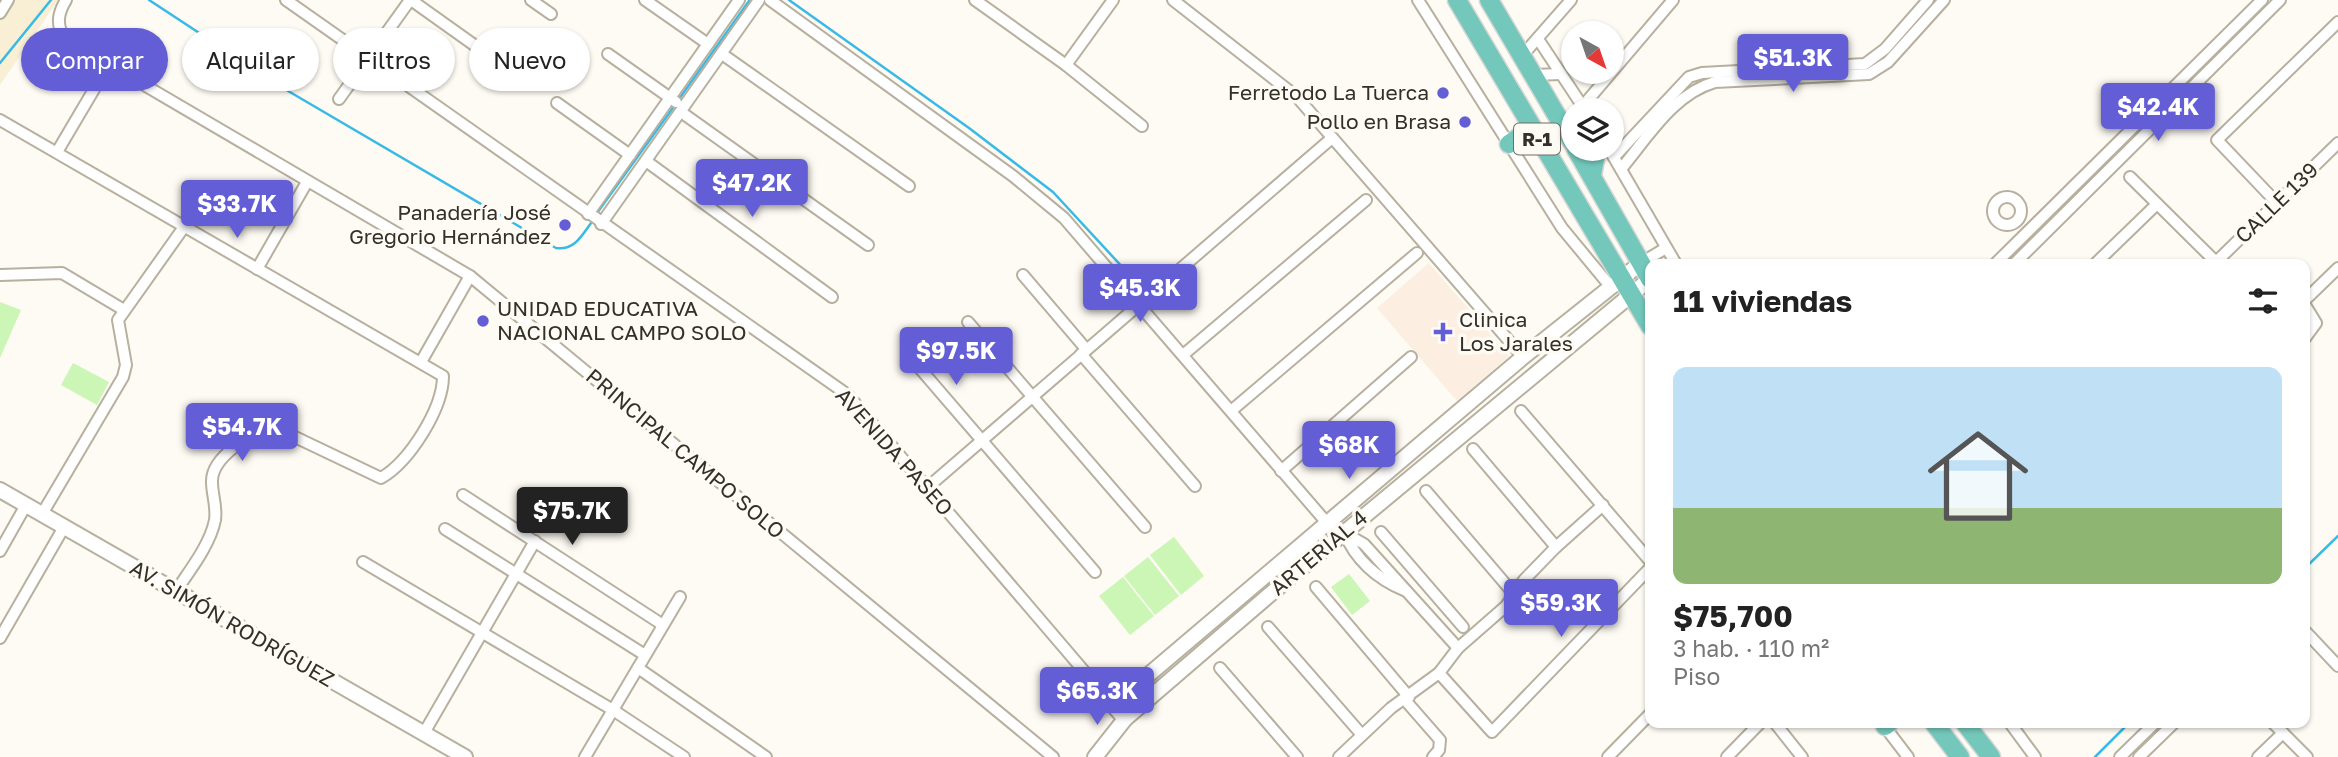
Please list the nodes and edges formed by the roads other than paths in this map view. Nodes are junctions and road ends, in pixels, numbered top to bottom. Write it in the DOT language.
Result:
graph roads {
  1 [pos="8,0"];
  2 [pos="66,0"];
  3 [pos="286,0"];
  4 [pos="410,0"];
  5 [pos="531,0"];
  6 [pos="645,0"];
  7 [pos="739,0"];
  8 [pos="759,0"];
  9 [pos="770,0"];
  10 [pos="975,0"];
  11 [pos="1113,0"];
  12 [pos="1173,0"];
  13 [pos="1418,0"];
  14 [pos="1457,0"];
  15 [pos="1489,0"];
  16 [pos="1571,0"];
  17 [pos="1673,0"];
  18 [pos="1928,0"];
  19 [pos="1944,0"];
  20 [pos="2280,0"];
  21 [pos="2261,1"];
  22 [pos="2269,11"];
  23 [pos="0,13"];
  24 [pos="551,14"];
  25 [pos="2338,22"];
  26 [pos="58,28"];
  27 [pos="390,28"];
  28 [pos="333,33"];
  29 [pos="1538,38"];
  30 [pos="469,42"];
  31 [pos="708,44"];
  32 [pos="608,54"];
  33 [pos="722,54"];
  34 [pos="1522,56"];
  35 [pos="1066,65"];
  36 [pos="1873,67"];
  37 [pos="1561,74"];
  38 [pos="1533,75"];
  39 [pos="93,91"];
  40 [pos="154,91"];
  41 [pos="345,91"];
  42 [pos="414,91"];
  43 [pos="1593,98"];
  44 [pos="339,99"];
  45 [pos="556,103"];
  46 [pos="678,105"];
  47 [pos="0,120"];
  48 [pos="1561,123"];
  49 [pos="1142,126"];
  50 [pos="1531,129"];
  51 [pos="1332,138"];
  52 [pos="1624,140"];
  53 [pos="2338,143"];
  54 [pos="1509,144"];
  55 [pos="57,152"];
  56 [pos="630,155"];
  57 [pos="646,161"];
  58 [pos="1583,161"];
  59 [pos="1595,161"];
  60 [pos="1616,161"];
  61 [pos="1621,169"];
  62 [pos="1592,175"];
  63 [pos="2130,177"];
  64 [pos="307,182"];
  65 [pos="909,186"];
  66 [pos="1367,200"];
  67 [pos="2277,202"];
  68 [pos="2157,204"];
  69 [pos="595,220"];
  70 [pos="2017,221"];
  71 [pos="184,227"];
  72 [pos="2025,236"];
  73 [pos="868,245"];
  74 [pos="2034,245"];
  75 [pos="1666,248"];
  76 [pos="1417,253"];
  77 [pos="1659,259"];
  78 [pos="1672,259"];
  79 [pos="2000,259"];
  80 [pos="2019,259"];
  81 [pos="2101,259"];
  82 [pos="2213,259"];
  83 [pos="2221,259"];
  84 [pos="2338,268"];
  85 [pos="257,269"];
  86 [pos="1645,270"];
  87 [pos="0,275"];
  88 [pos="1023,275"];
  89 [pos="470,276"];
  90 [pos="1645,276"];
  91 [pos="1620,285"];
  92 [pos="832,297"];
  93 [pos="2310,298"];
  94 [pos="1139,304"];
  95 [pos="124,310"];
  96 [pos="2310,312"];
  97 [pos="1645,319"];
  98 [pos="968,322"];
  99 [pos="2310,331"];
  100 [pos="1084,352"];
  101 [pos="1183,355"];
  102 [pos="1411,356"];
  103 [pos="1523,357"];
  104 [pos="421,362"];
  105 [pos="916,365"];
  106 [pos="1536,371"];
  107 [pos="1032,396"];
  108 [pos="1231,411"];
  109 [pos="1521,411"];
  110 [pos="981,440"];
  111 [pos="1473,450"];
  112 [pos="1281,471"];
  113 [pos="1195,486"];
  114 [pos="928,487"];
  115 [pos="0,490"];
  116 [pos="1426,491"];
  117 [pos="463,495"];
  118 [pos="26,505"];
  119 [pos="1603,505"];
  120 [pos="42,514"];
  121 [pos="1327,523"];
  122 [pos="64,527"];
  123 [pos="1145,527"];
  124 [pos="446,529"];
  125 [pos="1344,532"];
  126 [pos="1381,533"];
  127 [pos="535,541"];
  128 [pos="1556,547"];
  129 [pos="0,551"];
  130 [pos="1645,555"];
  131 [pos="363,562"];
  132 [pos="1095,572"];
  133 [pos="1645,573"];
  134 [pos="516,574"];
  135 [pos="1316,587"];
  136 [pos="176,591"];
  137 [pos="1514,594"];
  138 [pos="680,597"];
  139 [pos="1438,598"];
  140 [pos="1423,610"];
  141 [pos="663,625"];
  142 [pos="1268,627"];
  143 [pos="1463,627"];
  144 [pos="479,634"];
  145 [pos="2310,636"];
  146 [pos="0,638"];
  147 [pos="1458,648"];
  148 [pos="645,655"];
  149 [pos="2338,666"];
  150 [pos="638,668"];
  151 [pos="1220,668"];
  152 [pos="1439,673"];
  153 [pos="1407,698"];
  154 [pos="1113,705"];
  155 [pos="613,710"];
  156 [pos="1125,719"];
  157 [pos="1645,719"];
  158 [pos="1755,728"];
  159 [pos="1779,728"];
  160 [pos="1888,728"];
  161 [pos="1938,728"];
  162 [pos="1969,728"];
  163 [pos="2014,728"];
  164 [pos="2152,728"];
  165 [pos="2168,728"];
  166 [pos="2278,728"];
  167 [pos="424,733"];
  168 [pos="2283,733"];
  169 [pos="1362,736"];
  170 [pos="2135,754"];
  171 [pos="465,757"];
  172 [pos="585,757"];
  173 [pos="684,757"];
  174 [pos="766,757"];
  175 [pos="1053,757"];
  176 [pos="1095,757"];
  177 [pos="1297,757"];
  178 [pos="1339,757"];
  179 [pos="1433,757"];
  180 [pos="1608,757"];
  181 [pos="1727,757"];
  182 [pos="1802,757"];
  183 [pos="1908,757"];
  184 [pos="1959,757"];
  185 [pos="1991,757"];
  186 [pos="2035,757"];
  187 [pos="2120,757"];
  188 [pos="2258,757"];
  189 [pos="2306,757"];
  1 -- 23 [label="street"];
  2 -- 26 [label="street, PRINCIPAL CAMPO SOLO"];
  3 -- 28 [label="street, AVENIDA PASEO"];
  4 -- 27 [label="street"];
  4 -- 30 [label="street"];
  5 -- 24 [label="street"];
  6 -- 31 [label="street"];
  7 -- 31 [label="street"];
  8 -- 33 [label="street"];
  9 -- 94 [label="street"];
  10 -- 35 [label="street"];
  11 -- 35 [label="street"];
  12 -- 51 [label="street"];
  13 -- 54 [label="street"];
  14 -- 50 [label="main road, R-1"];
  15 -- 34 [label="main road, R-1"];
  16 -- 29 [label="street"];
  17 -- 43 [label="street"];
  18 -- 36 [label="street"];
  19 -- 36 [label="street"];
  20 -- 22 [label="street"];
  21 -- 22 [label="street"];
  21 -- 72 [label="street"];
  22 -- 74 [label="street"];
  25 -- 67 [label="street"];
  29 -- 34 [label="street"];
  29 -- 37 [label="street"];
  31 -- 46 [label="street"];
  32 -- 46 [label="street"];
  33 -- 46 [label="street"];
  33 -- 65 [label="street"];
  34 -- 38 [label="main road, R-1"];
  35 -- 49 [label="street"];
  36 -- 52 [label="street"];
  36 -- 61 [label="street"];
  37 -- 38 [label="street"];
  38 -- 48 [label="main road, R-1"];
  39 -- 55 [label="street"];
  40 -- 64 [label="street, PRINCIPAL CAMPO SOLO"];
  41 -- 44 [label="street"];
  42 -- 69 [label="street, AVENIDA PASEO"];
  45 -- 56 [label="street"];
  46 -- 56 [label="street"];
  46 -- 57 [label="street"];
  46 -- 73 [label="street"];
  47 -- 55 [label="street"];
  50 -- 54 [label="main road"];
  50 -- 91 [label="main road, R-1"];
  51 -- 94 [label="street"];
  51 -- 103 [label="street"];
  53 -- 67 [label="street, CALLE 139"];
  54 -- 91 [label="street"];
  55 -- 71 [label="street"];
  56 -- 69 [label="street"];
  57 -- 69 [label="street"];
  57 -- 92 [label="street"];
  58 -- 62 [label="main road, R-1"];
  59 -- 62 [label="main road"];
  60 -- 61 [label="street"];
  61 -- 75 [label="street"];
  62 -- 86 [label="main road, R-1"];
  63 -- 68 [label="street"];
  64 -- 85 [label="street"];
  64 -- 89 [label="street, PRINCIPAL CAMPO SOLO"];
  66 -- 101 [label="street"];
  67 -- 83 [label="street, CALLE 139"];
  68 -- 81 [label="street"];
  68 -- 82 [label="street"];
  69 -- 114 [label="street, AVENIDA PASEO"];
  70 -- 72 [label="street"];
  71 -- 85 [label="street"];
  71 -- 95 [label="street"];
  72 -- 74 [label="street"];
  72 -- 79 [label="street"];
  74 -- 80 [label="street"];
  75 -- 77 [label="street, ARTERIAL 4"];
  75 -- 78 [label="street"];
  76 -- 108 [label="street"];
  84 -- 93 [label="street"];
  85 -- 104 [label="street"];
  87 -- 95 [label="street"];
  88 -- 100 [label="street"];
  89 -- 104 [label="street"];
  89 -- 175 [label="street, PRINCIPAL CAMPO SOLO"];
  90 -- 91 [label="street, ARTERIAL 4"];
  91 -- 97 [label="main road, R-1"];
  91 -- 103 [label="street, ARTERIAL 4"];
  91 -- 106 [label="street, ARTERIAL 4"];
  94 -- 100 [label="street"];
  94 -- 101 [label="street"];
  95 -- 120 [label="street"];
  96 -- 99 [label="street"];
  98 -- 107 [label="street"];
  100 -- 107 [label="street"];
  100 -- 113 [label="street"];
  101 -- 108 [label="street"];
  102 -- 112 [label="street"];
  103 -- 106 [label="street"];
  103 -- 121 [label="street, ARTERIAL 4"];
  104 -- 136 [label="street"];
  105 -- 110 [label="street"];
  106 -- 125 [label="street, ARTERIAL 4"];
  107 -- 110 [label="street"];
  107 -- 123 [label="street"];
  108 -- 112 [label="street"];
  109 -- 119 [label="street"];
  110 -- 114 [label="street"];
  110 -- 132 [label="street"];
  111 -- 128 [label="street"];
  112 -- 121 [label="street"];
  114 -- 154 [label="street, AVENIDA PASEO"];
  115 -- 118 [label="street, AV. SIMÓN RODRÍGUEZ"];
  116 -- 137 [label="street"];
  117 -- 127 [label="street"];
  118 -- 120 [label="street, AV. SIMÓN RODRÍGUEZ"];
  118 -- 129 [label="street"];
  119 -- 128 [label="street"];
  119 -- 130 [label="street"];
  120 -- 122 [label="street, AV. SIMÓN RODRÍGUEZ"];
  121 -- 125 [label="street"];
  121 -- 154 [label="street, ARTERIAL 4"];
  122 -- 136 [label="street, AV. SIMÓN RODRÍGUEZ"];
  122 -- 146 [label="street"];
  124 -- 134 [label="street"];
  125 -- 140 [label="street"];
  125 -- 156 [label="street, ARTERIAL 4"];
  126 -- 139 [label="street"];
  127 -- 134 [label="street"];
  127 -- 141 [label="street"];
  128 -- 137 [label="street"];
  131 -- 144 [label="street"];
  133 -- 152 [label="street"];
  134 -- 144 [label="street"];
  134 -- 148 [label="street"];
  135 -- 153 [label="street"];
  136 -- 167 [label="street, AV. SIMÓN RODRÍGUEZ"];
  137 -- 147 [label="street"];
  138 -- 141 [label="street"];
  139 -- 140 [label="street"];
  139 -- 143 [label="street"];
  140 -- 147 [label="street"];
  141 -- 148 [label="street"];
  142 -- 169 [label="street"];
  144 -- 155 [label="street"];
  144 -- 167 [label="street"];
  145 -- 149 [label="street"];
  147 -- 152 [label="street"];
  148 -- 150 [label="street"];
  150 -- 155 [label="street"];
  150 -- 174 [label="street"];
  151 -- 177 [label="street"];
  152 -- 153 [label="street"];
  153 -- 169 [label="street"];
  153 -- 179 [label="street"];
  154 -- 156 [label="street"];
  155 -- 172 [label="street"];
  155 -- 173 [label="street"];
  156 -- 176 [label="street, ARTERIAL 4"];
  157 -- 180 [label="street"];
  158 -- 181 [label="street"];
  159 -- 182 [label="street"];
  160 -- 183 [label="street"];
  161 -- 184 [label="main road"];
  162 -- 185 [label="main road"];
  163 -- 186 [label="street"];
  164 -- 170 [label="street"];
  165 -- 170 [label="street"];
  166 -- 168 [label="street"];
  167 -- 171 [label="street, AV. SIMÓN RODRÍGUEZ"];
  168 -- 188 [label="street"];
  168 -- 189 [label="street"];
  169 -- 178 [label="street"];
  170 -- 187 [label="street"];
}
